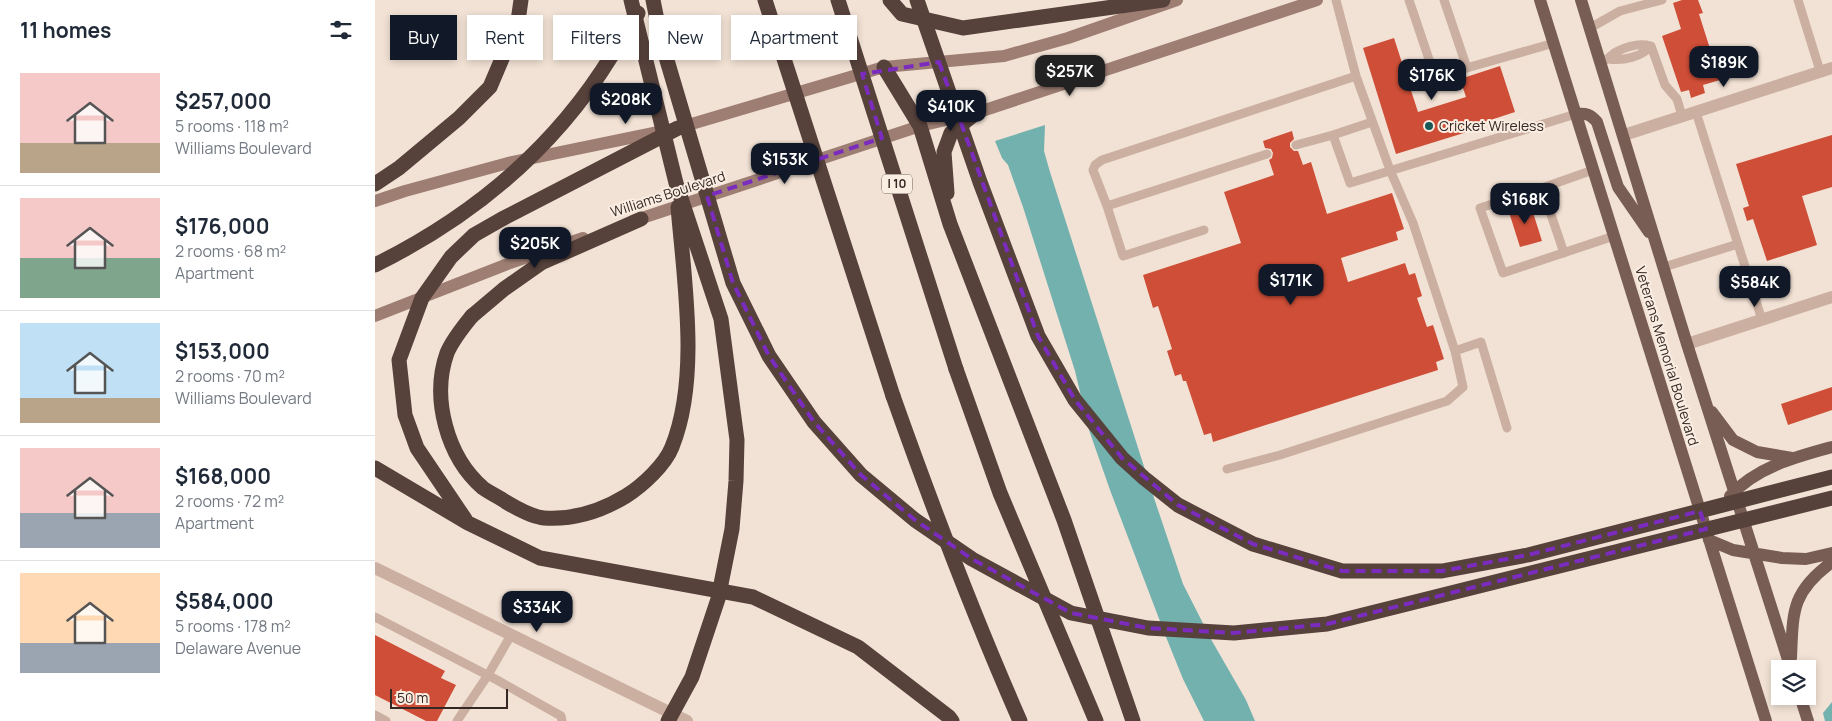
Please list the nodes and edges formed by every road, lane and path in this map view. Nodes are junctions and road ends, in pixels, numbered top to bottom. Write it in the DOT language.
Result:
graph roads {
  1 [pos="521,0"];
  2 [pos="631,0"];
  3 [pos="643,0"];
  4 [pos="653,0"];
  5 [pos="765,0"];
  6 [pos="839,0"];
  7 [pos="890,0"];
  8 [pos="917,0"];
  9 [pos="1163,0"];
  10 [pos="1177,0"];
  11 [pos="1317,0"];
  12 [pos="1336,0"];
  13 [pos="1409,0"];
  14 [pos="1444,0"];
  15 [pos="1540,0"];
  16 [pos="1581,0"];
  17 [pos="1663,0"];
  18 [pos="1798,0"];
  19 [pos="1590,28"];
  20 [pos="1553,44"];
  21 [pos="1605,61"];
  22 [pos="884,67"];
  23 [pos="1467,68"];
  24 [pos="1826,69"];
  25 [pos="1356,76"];
  26 [pos="1696,112"];
  27 [pos="975,113"];
  28 [pos="1576,114"];
  29 [pos="1682,116"];
  30 [pos="1372,122"];
  31 [pos="920,126"];
  32 [pos="678,128"];
  33 [pos="1333,135"];
  34 [pos="1624,135"];
  35 [pos="1296,145"];
  36 [pos="1267,154"];
  37 [pos="1390,170"];
  38 [pos="1593,170"];
  39 [pos="676,183"];
  40 [pos="375,184"];
  41 [pos="1542,188"];
  42 [pos="1518,196"];
  43 [pos="1507,199"];
  44 [pos="375,201"];
  45 [pos="1107,206"];
  46 [pos="641,219"];
  47 [pos="950,224"];
  48 [pos="1204,230"];
  49 [pos="1614,236"];
  50 [pos="1656,242"];
  51 [pos="1737,244"];
  52 [pos="1564,253"];
  53 [pos="375,265"];
  54 [pos="1664,267"];
  55 [pos="1832,297"];
  56 [pos="422,298"];
  57 [pos="375,316"];
  58 [pos="1762,320"];
  59 [pos="1687,344"];
  60 [pos="1455,351"];
  61 [pos="1705,402"];
  62 [pos="1507,428"];
  63 [pos="1832,447"];
  64 [pos="1792,458"];
  65 [pos="375,468"];
  66 [pos="1227,469"];
  67 [pos="1832,477"];
  68 [pos="1734,491"];
  69 [pos="1832,498"];
  70 [pos="468,523"];
  71 [pos="1704,523"];
  72 [pos="1709,540"];
  73 [pos="1832,553"];
  74 [pos="1755,554"];
  75 [pos="1832,562"];
  76 [pos="375,568"];
  77 [pos="375,617"];
  78 [pos="511,635"];
  79 [pos="1788,660"];
  80 [pos="1791,660"];
  81 [pos="488,675"];
  82 [pos="1803,705"];
  83 [pos="375,714"];
  84 [pos="387,721"];
  85 [pos="457,721"];
  86 [pos="562,721"];
  87 [pos="668,721"];
  88 [pos="687,721"];
  89 [pos="952,721"];
  90 [pos="1020,721"];
  91 [pos="1096,721"];
  92 [pos="1133,721"];
  93 [pos="1766,721"];
  94 [pos="1808,721"];
  1 -- 40 [label="highway"];
  2 -- 39 [label="highway, bridge"];
  3 -- 53 [label="highway, bridge"];
  4 -- 69 [label="highway, bridge"];
  5 -- 90 [label="highway, bridge"];
  6 -- 91 [label="highway, I 10, bridge"];
  7 -- 9 [label="highway"];
  8 -- 67 [label="highway, bridge"];
  10 -- 22 [label="main road"];
  11 -- 27 [label="main road, Williams Boulevard"];
  12 -- 25 [label="lane"];
  13 -- 23 [label="lane"];
  14 -- 23 [label="lane"];
  15 -- 20 [label="main road, Veterans Memorial Boulevard"];
  16 -- 19 [label="main road, Veterans Memorial Boulevard"];
  17 -- 19 [label="lane"];
  18 -- 24 [label="lane"];
  19 -- 21 [label="main road, Veterans Memorial Boulevard"];
  20 -- 23 [label="lane"];
  20 -- 28 [label="main road, Veterans Memorial Boulevard"];
  21 -- 29 [label="lane"];
  21 -- 34 [label="main road, Veterans Memorial Boulevard"];
  22 -- 31 [label="highway"];
  22 -- 32 [label="main road"];
  24 -- 26 [label="street"];
  25 -- 30 [label="lane"];
  25 -- 45 [label="lane"];
  26 -- 29 [label="street"];
  26 -- 51 [label="lane"];
  27 -- 31 [label="main road, Williams Boulevard"];
  27 -- 47 [label="highway"];
  28 -- 37 [label="lane"];
  28 -- 38 [label="main road, Veterans Memorial Boulevard"];
  28 -- 50 [label="main road"];
  29 -- 34 [label="street"];
  30 -- 33 [label="lane"];
  30 -- 37 [label="lane"];
  31 -- 46 [label="main road, Williams Boulevard"];
  31 -- 47 [label="highway"];
  32 -- 44 [label="main road"];
  32 -- 56 [label="highway"];
  33 -- 35 [label="lane"];
  33 -- 37 [label="lane"];
  34 -- 50 [label="main road, Veterans Memorial Boulevard"];
  36 -- 45 [label="lane"];
  37 -- 60 [label="lane"];
  38 -- 41 [label="lane"];
  38 -- 49 [label="main road, Veterans Memorial Boulevard"];
  39 -- 46 [label="highway, bridge"];
  39 -- 87 [label="highway, bridge"];
  41 -- 42 [label="lane"];
  41 -- 52 [label="lane"];
  43 -- 52 [label="lane"];
  45 -- 48 [label="lane"];
  46 -- 56 [label="main road, Williams Boulevard"];
  47 -- 92 [label="highway"];
  49 -- 52 [label="lane"];
  49 -- 71 [label="main road, Veterans Memorial Boulevard"];
  50 -- 54 [label="main road, Veterans Memorial Boulevard"];
  51 -- 54 [label="lane"];
  51 -- 58 [label="lane"];
  54 -- 59 [label="main road, Veterans Memorial Boulevard"];
  55 -- 58 [label="street"];
  56 -- 57 [label="main road, Williams Boulevard"];
  56 -- 70 [label="highway"];
  58 -- 59 [label="street"];
  59 -- 61 [label="main road, Veterans Memorial Boulevard"];
  60 -- 62 [label="lane"];
  60 -- 66 [label="lane"];
  61 -- 64 [label="main road"];
  61 -- 68 [label="main road, Veterans Memorial Boulevard"];
  63 -- 64 [label="main road"];
  64 -- 68 [label="main road"];
  65 -- 70 [label="highway"];
  68 -- 71 [label="main road"];
  68 -- 74 [label="main road, Veterans Memorial Boulevard"];
  70 -- 89 [label="highway"];
  71 -- 72 [label="main road, Veterans Memorial Boulevard"];
  72 -- 74 [label="main road"];
  72 -- 93 [label="main road, Veterans Memorial Boulevard"];
  73 -- 74 [label="main road"];
  74 -- 79 [label="main road, Veterans Memorial Boulevard"];
  75 -- 80 [label="main road"];
  76 -- 78 [label="street"];
  77 -- 81 [label="lane"];
  78 -- 81 [label="lane"];
  78 -- 88 [label="street"];
  81 -- 85 [label="lane"];
  81 -- 86 [label="lane"];
  82 -- 94 [label="main road"];
  83 -- 84 [label="lane"];
}
